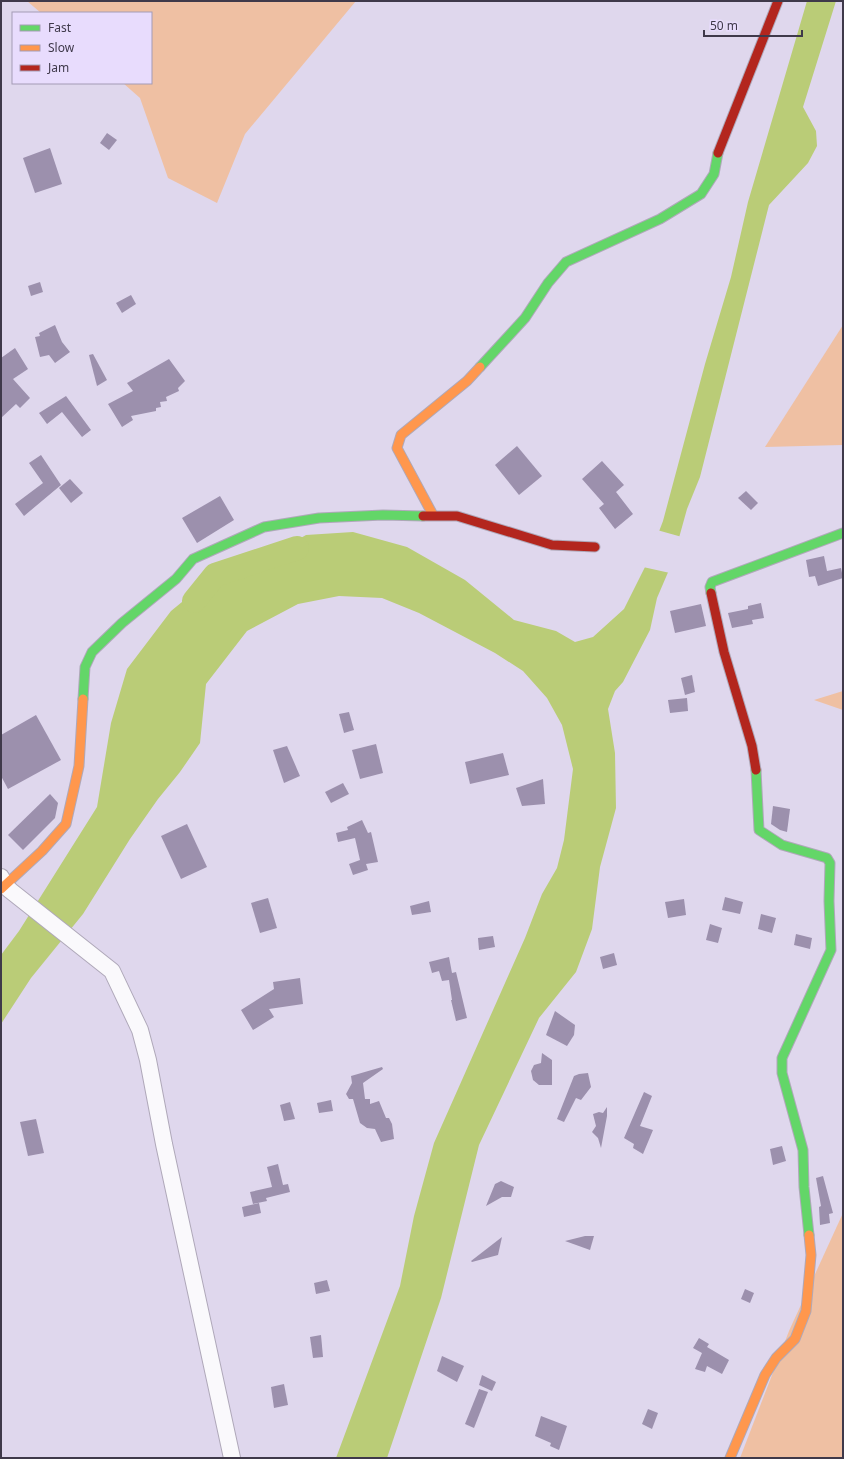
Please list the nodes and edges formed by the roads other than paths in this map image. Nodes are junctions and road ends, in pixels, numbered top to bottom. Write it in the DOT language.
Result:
graph roads {
  1 [pos="778,1"];
  2 [pos="433,515"];
  3 [pos="843,533"];
  4 [pos="595,547"];
  5 [pos="5,886"];
  6 [pos="232,1458"];
  7 [pos="730,1458"];
  1 -- 2 [label="street"];
  2 -- 4 [label="street"];
  2 -- 5 [label="street"];
  3 -- 7 [label="street"];
  5 -- 6 [label="street"];
}
